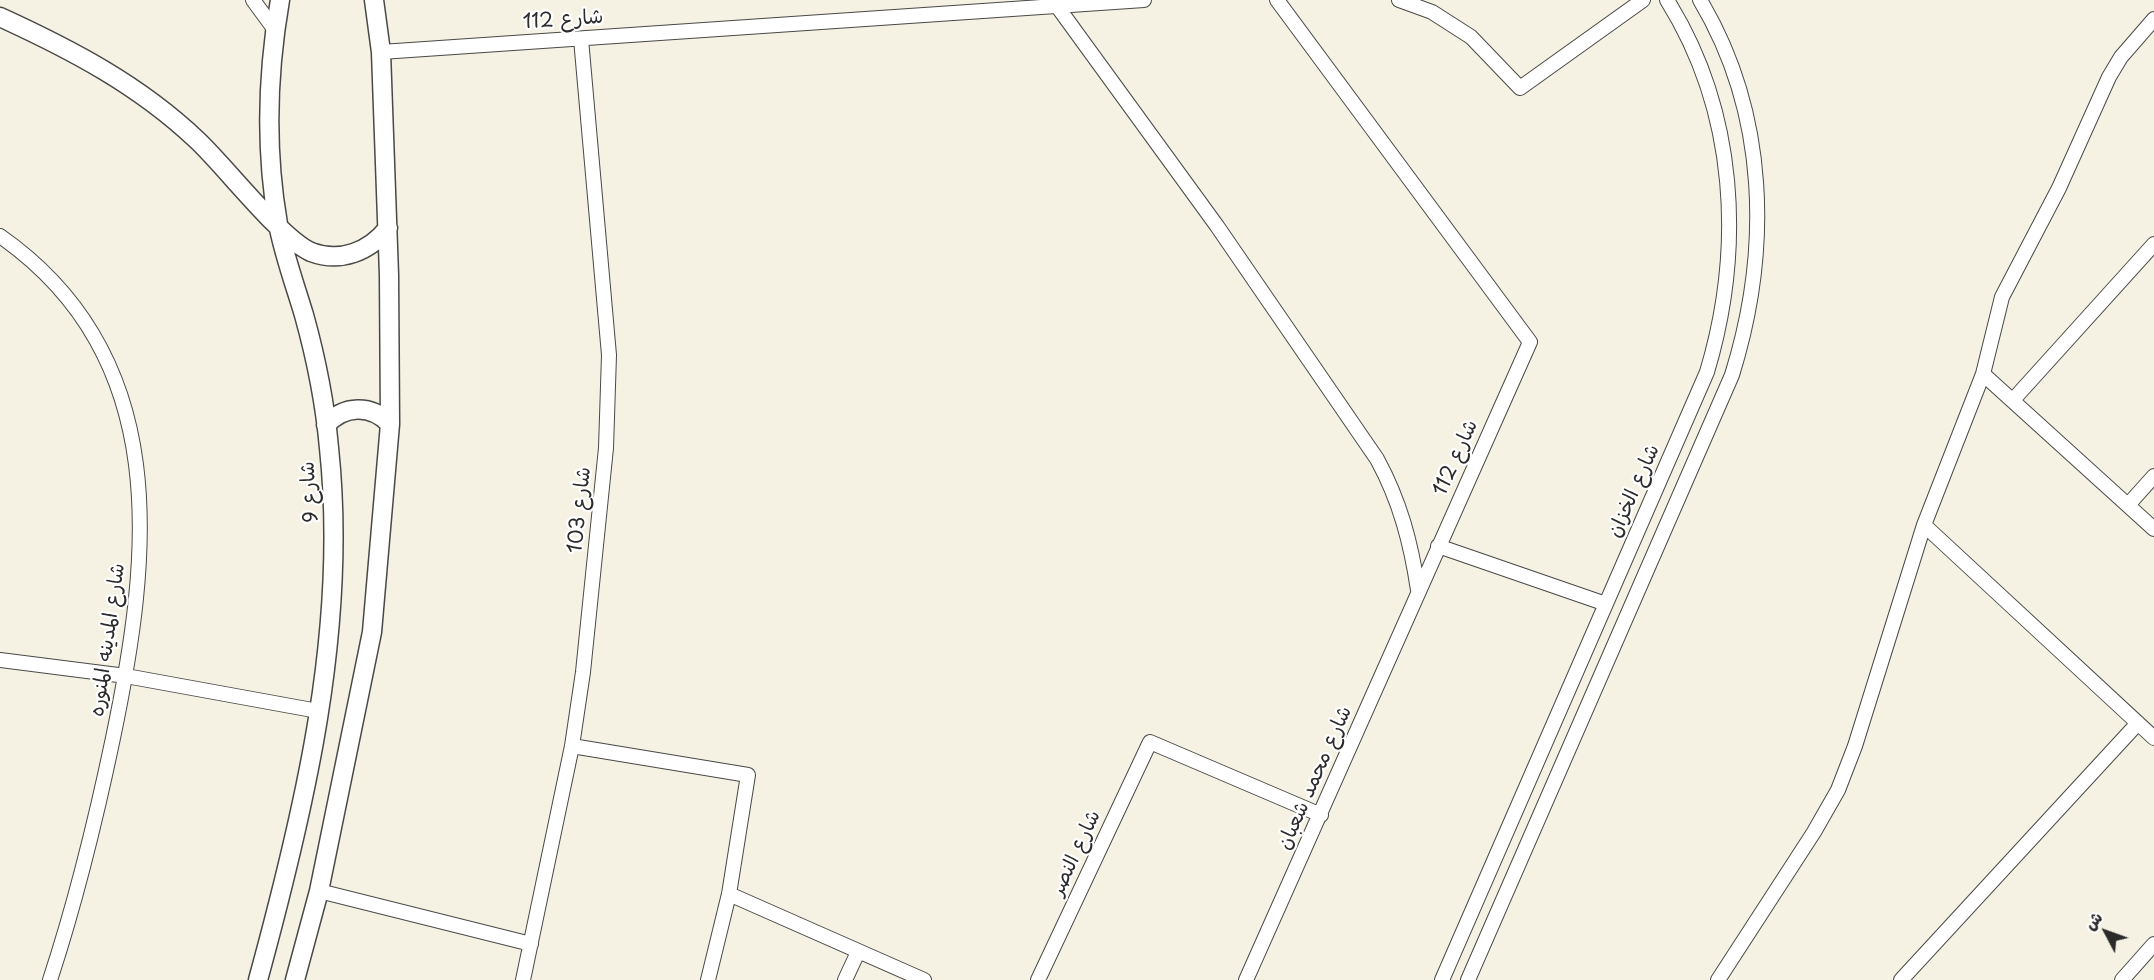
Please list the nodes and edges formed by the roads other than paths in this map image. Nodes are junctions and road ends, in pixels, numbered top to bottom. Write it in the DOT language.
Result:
graph roads {
  1 [pos="253,0"];
  2 [pos="280,0"];
  3 [pos="374,0"];
  4 [pos="1144,0"];
  5 [pos="1277,0"];
  6 [pos="1399,0"];
  7 [pos="1643,0"];
  8 [pos="1667,0"];
  9 [pos="1700,0"];
  10 [pos="1057,3"];
  11 [pos="0,17"];
  12 [pos="2154,18"];
  13 [pos="275,30"];
  14 [pos="581,39"];
  15 [pos="381,52"];
  16 [pos="279,226"];
  17 [pos="387,228"];
  18 [pos="0,236"];
  19 [pos="2154,244"];
  20 [pos="1983,374"];
  21 [pos="2013,400"];
  22 [pos="390,424"];
  23 [pos="326,425"];
  24 [pos="2154,476"];
  25 [pos="2128,505"];
  26 [pos="1924,525"];
  27 [pos="2154,529"];
  28 [pos="1438,546"];
  29 [pos="1418,590"];
  30 [pos="1606,604"];
  31 [pos="0,660"];
  32 [pos="126,676"];
  33 [pos="318,711"];
  34 [pos="2138,723"];
  35 [pos="2154,738"];
  36 [pos="572,746"];
  37 [pos="1320,815"];
  38 [pos="1508,828"];
  39 [pos="1531,835"];
  40 [pos="319,891"];
  41 [pos="729,894"];
  42 [pos="531,944"];
  43 [pos="2154,945"];
  44 [pos="858,952"];
  45 [pos="50,980"];
  46 [pos="258,980"];
  47 [pos="295,980"];
  48 [pos="523,980"];
  49 [pos="708,980"];
  50 [pos="845,980"];
  51 [pos="924,980"];
  52 [pos="1038,980"];
  53 [pos="1246,980"];
  54 [pos="1442,980"];
  55 [pos="1468,980"];
  56 [pos="1718,980"];
  57 [pos="1901,980"];
  58 [pos="2122,980"];
  1 -- 13 [label="street"];
  2 -- 13 [label="main road, شارع 9"];
  3 -- 15 [label="main road"];
  4 -- 10 [label="street, شارع 112"];
  5 -- 28 [label="street, شارع 112"];
  6 -- 7 [label="street"];
  8 -- 30 [label="street, شارع الخزان"];
  9 -- 39 [label="street"];
  10 -- 14 [label="street, شارع 112"];
  10 -- 29 [label="street"];
  11 -- 16 [label="main road"];
  12 -- 20 [label="street"];
  13 -- 16 [label="main road, شارع 9"];
  14 -- 15 [label="street, شارع 112"];
  14 -- 36 [label="street, شارع 103"];
  15 -- 17 [label="main road"];
  16 -- 17 [label="main road"];
  16 -- 23 [label="main road, شارع 9"];
  17 -- 22 [label="main road"];
  18 -- 32 [label="street, شارع المدينه المنوره"];
  19 -- 21 [label="street"];
  20 -- 21 [label="street"];
  20 -- 26 [label="street"];
  21 -- 25 [label="street"];
  22 -- 23 [label="main road"];
  22 -- 40 [label="main road"];
  23 -- 33 [label="main road, شارع 9"];
  24 -- 25 [label="street"];
  25 -- 27 [label="street"];
  26 -- 34 [label="street"];
  26 -- 56 [label="street"];
  28 -- 29 [label="street, شارع 112"];
  28 -- 30 [label="street"];
  29 -- 37 [label="street, شارع محمد شعبان"];
  30 -- 38 [label="street, شارع الخزان"];
  31 -- 32 [label="street"];
  32 -- 33 [label="street"];
  32 -- 45 [label="street, شارع المدينه المنوره"];
  33 -- 46 [label="main road, شارع 9"];
  34 -- 35 [label="street"];
  34 -- 57 [label="street"];
  36 -- 41 [label="street"];
  36 -- 42 [label="street, شارع 103"];
  37 -- 52 [label="street, شارع النصر"];
  37 -- 53 [label="street, شارع محمد شعبان"];
  38 -- 39 [label="street"];
  38 -- 54 [label="street, شارع الخزان"];
  39 -- 55 [label="street"];
  40 -- 42 [label="street"];
  40 -- 47 [label="main road"];
  41 -- 44 [label="street"];
  41 -- 49 [label="street"];
  42 -- 48 [label="street, شارع 103"];
  43 -- 58 [label="street"];
  44 -- 50 [label="street"];
  44 -- 51 [label="street"];
}
